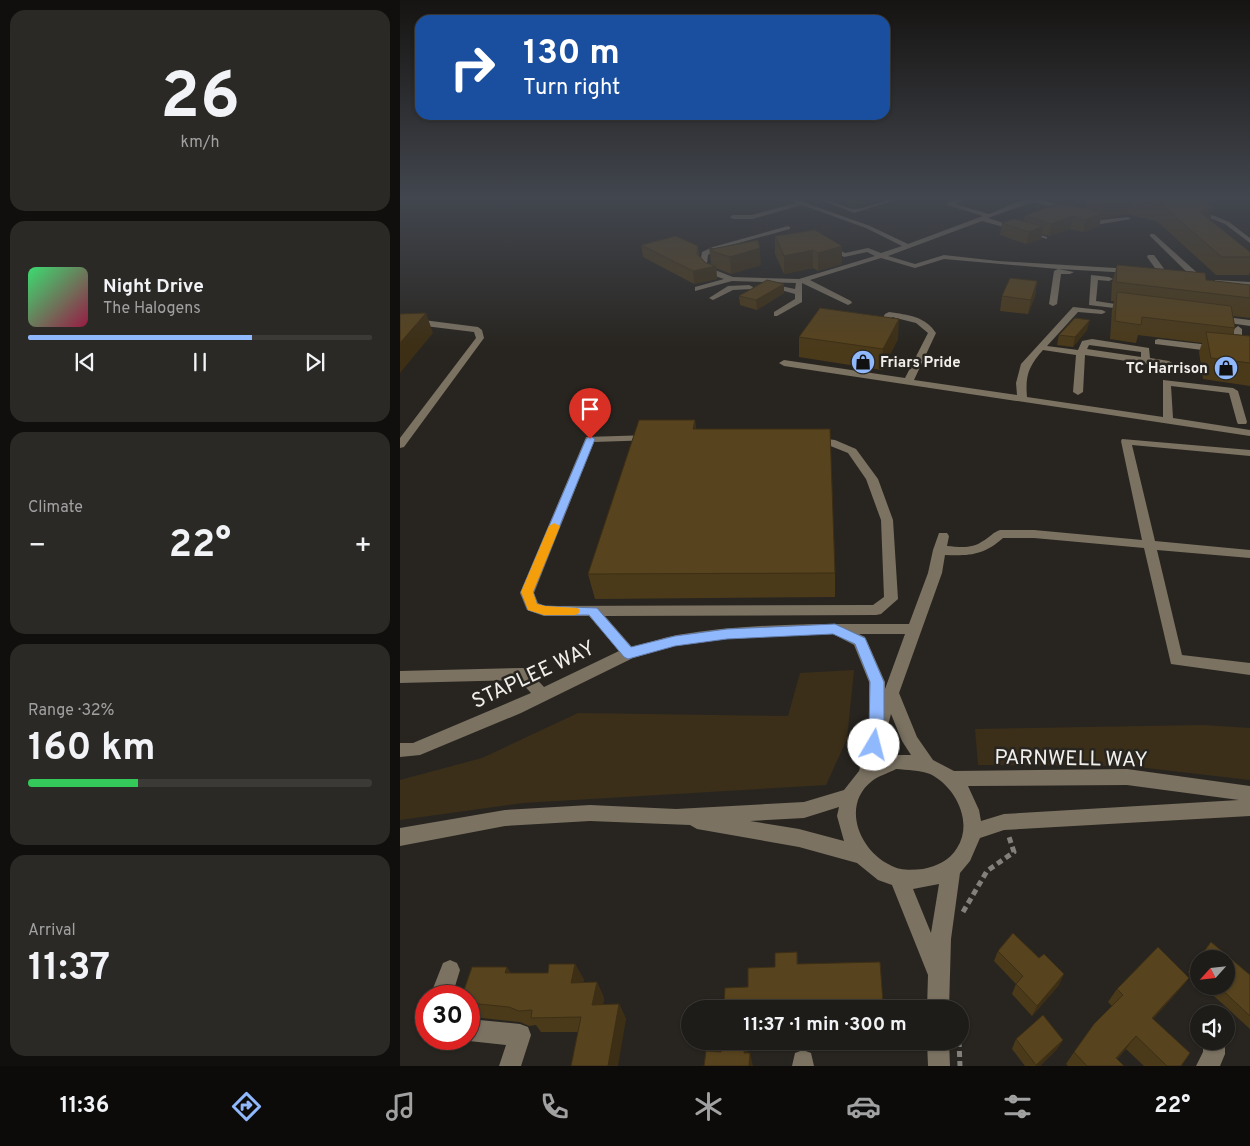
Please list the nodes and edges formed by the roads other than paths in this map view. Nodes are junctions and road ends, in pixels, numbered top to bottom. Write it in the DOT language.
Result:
graph roads {
  1 [pos="716,248"];
  2 [pos="832,248"];
  3 [pos="902,248"];
  4 [pos="1165,248"];
  5 [pos="881,256"];
  6 [pos="1152,257"];
  7 [pos="1152,275"];
  8 [pos="1114,279"];
  9 [pos="1170,279"];
  10 [pos="732,280"];
  11 [pos="801,281"];
  12 [pos="1201,283"];
  13 [pos="1250,284"];
  14 [pos="1192,286"];
  15 [pos="1211,288"];
  16 [pos="698,289"];
  17 [pos="1250,291"];
  18 [pos="798,292"];
  19 [pos="713,298"];
  20 [pos="848,303"];
  21 [pos="1053,304"];
  22 [pos="1141,309"];
  23 [pos="777,314"];
  24 [pos="1133,316"];
  25 [pos="400,320"];
  26 [pos="1250,323"];
  27 [pos="1238,329"];
  28 [pos="880,331"];
  29 [pos="1250,331"];
  30 [pos="1158,342"];
  31 [pos="1040,348"];
  32 [pos="1081,352"];
  33 [pos="1238,352"];
  34 [pos="1250,354"];
  35 [pos="784,363"];
  36 [pos="1169,364"];
  37 [pos="908,382"];
  38 [pos="1078,392"];
  39 [pos="1022,398"];
  40 [pos="1168,420"];
  41 [pos="1242,422"];
  42 [pos="1250,433"];
  43 [pos="660,438"];
  44 [pos="805,438"];
  45 [pos="400,445"];
  46 [pos="1250,453"];
  47 [pos="943,536"];
  48 [pos="1150,544"];
  49 [pos="939,550"];
  50 [pos="1250,554"];
  51 [pos="593,611"];
  52 [pos="835,629"];
  53 [pos="913,629"];
  54 [pos="628,653"];
  55 [pos="1250,669"];
  56 [pos="400,677"];
  57 [pos="891,693"];
  58 [pos="542,695"];
  59 [pos="877,732"];
  60 [pos="400,750"];
  61 [pos="927,765"];
  62 [pos="867,773"];
  63 [pos="950,779"];
  64 [pos="1250,794"];
  65 [pos="849,796"];
  66 [pos="1250,808"];
  67 [pos="676,817"];
  68 [pos="973,832"];
  69 [pos="400,837"];
  70 [pos="861,855"];
  71 [pos="951,868"];
  72 [pos="899,878"];
  73 [pos="450,970"];
  74 [pos="937,972"];
  75 [pos="445,985"];
  76 [pos="938,1000"];
  77 [pos="480,1031"];
  78 [pos="938,1050"];
  79 [pos="1214,1050"];
  80 [pos="510,1066"];
  81 [pos="939,1066"];
  82 [pos="1207,1066"];
  1 -- 10 [label="street"];
  2 -- 5 [label="street"];
  3 -- 5 [label="street"];
  4 -- 12 [label="street"];
  5 -- 11 [label="street"];
  5 -- 21 [label="street"];
  6 -- 9 [label="street"];
  7 -- 9 [label="street"];
  8 -- 22 [label="street"];
  9 -- 12 [label="street"];
  10 -- 11 [label="street"];
  10 -- 16 [label="street"];
  11 -- 18 [label="street"];
  11 -- 20 [label="street"];
  12 -- 13 [label="street"];
  12 -- 14 [label="street"];
  15 -- 17 [label="street"];
  18 -- 19 [label="street"];
  18 -- 23 [label="street"];
  24 -- 31 [label="street"];
  25 -- 45 [label="street"];
  26 -- 27 [label="street"];
  27 -- 29 [label="street"];
  27 -- 33 [label="street"];
  28 -- 37 [label="street"];
  30 -- 33 [label="street"];
  31 -- 32 [label="street"];
  31 -- 39 [label="street"];
  32 -- 36 [label="street"];
  32 -- 38 [label="street"];
  33 -- 34 [label="street"];
  35 -- 37 [label="street"];
  37 -- 39 [label="street"];
  39 -- 40 [label="street"];
  40 -- 41 [label="street"];
  40 -- 42 [label="street"];
  43 -- 51 [label="street"];
  44 -- 51 [label="street"];
  46 -- 48 [label="street"];
  47 -- 49 [label="street, STAPLEE WAY"];
  48 -- 49 [label="street"];
  48 -- 50 [label="street"];
  48 -- 55 [label="street"];
  49 -- 53 [label="street, STAPLEE WAY"];
  51 -- 54 [label="street"];
  52 -- 53 [label="street, STAPLEE WAY"];
  52 -- 54 [label="street, STAPLEE WAY"];
  52 -- 59 [label="street, STAPLEE WAY"];
  53 -- 57 [label="street, STAPLEE WAY"];
  54 -- 58 [label="street, STAPLEE WAY"];
  56 -- 58 [label="street"];
  57 -- 59 [label="street, STAPLEE WAY"];
  57 -- 61 [label="street"];
  58 -- 60 [label="street, STAPLEE WAY"];
  59 -- 62 [label="street, STAPLEE WAY"];
  61 -- 62 [label="street"];
  61 -- 63 [label="street"];
  62 -- 65 [label="street"];
  63 -- 64 [label="street, PARNWELL WAY"];
  63 -- 68 [label="street"];
  65 -- 67 [label="street"];
  65 -- 70 [label="street"];
  66 -- 68 [label="street"];
  67 -- 69 [label="street"];
  67 -- 70 [label="street"];
  68 -- 71 [label="street"];
  70 -- 72 [label="street"];
  71 -- 72 [label="street"];
  71 -- 74 [label="street"];
  72 -- 74 [label="street"];
  73 -- 75 [label="street"];
  74 -- 76 [label="street"];
  77 -- 80 [label="street"];
  78 -- 81 [label="street"];
  79 -- 82 [label="street"];
}
